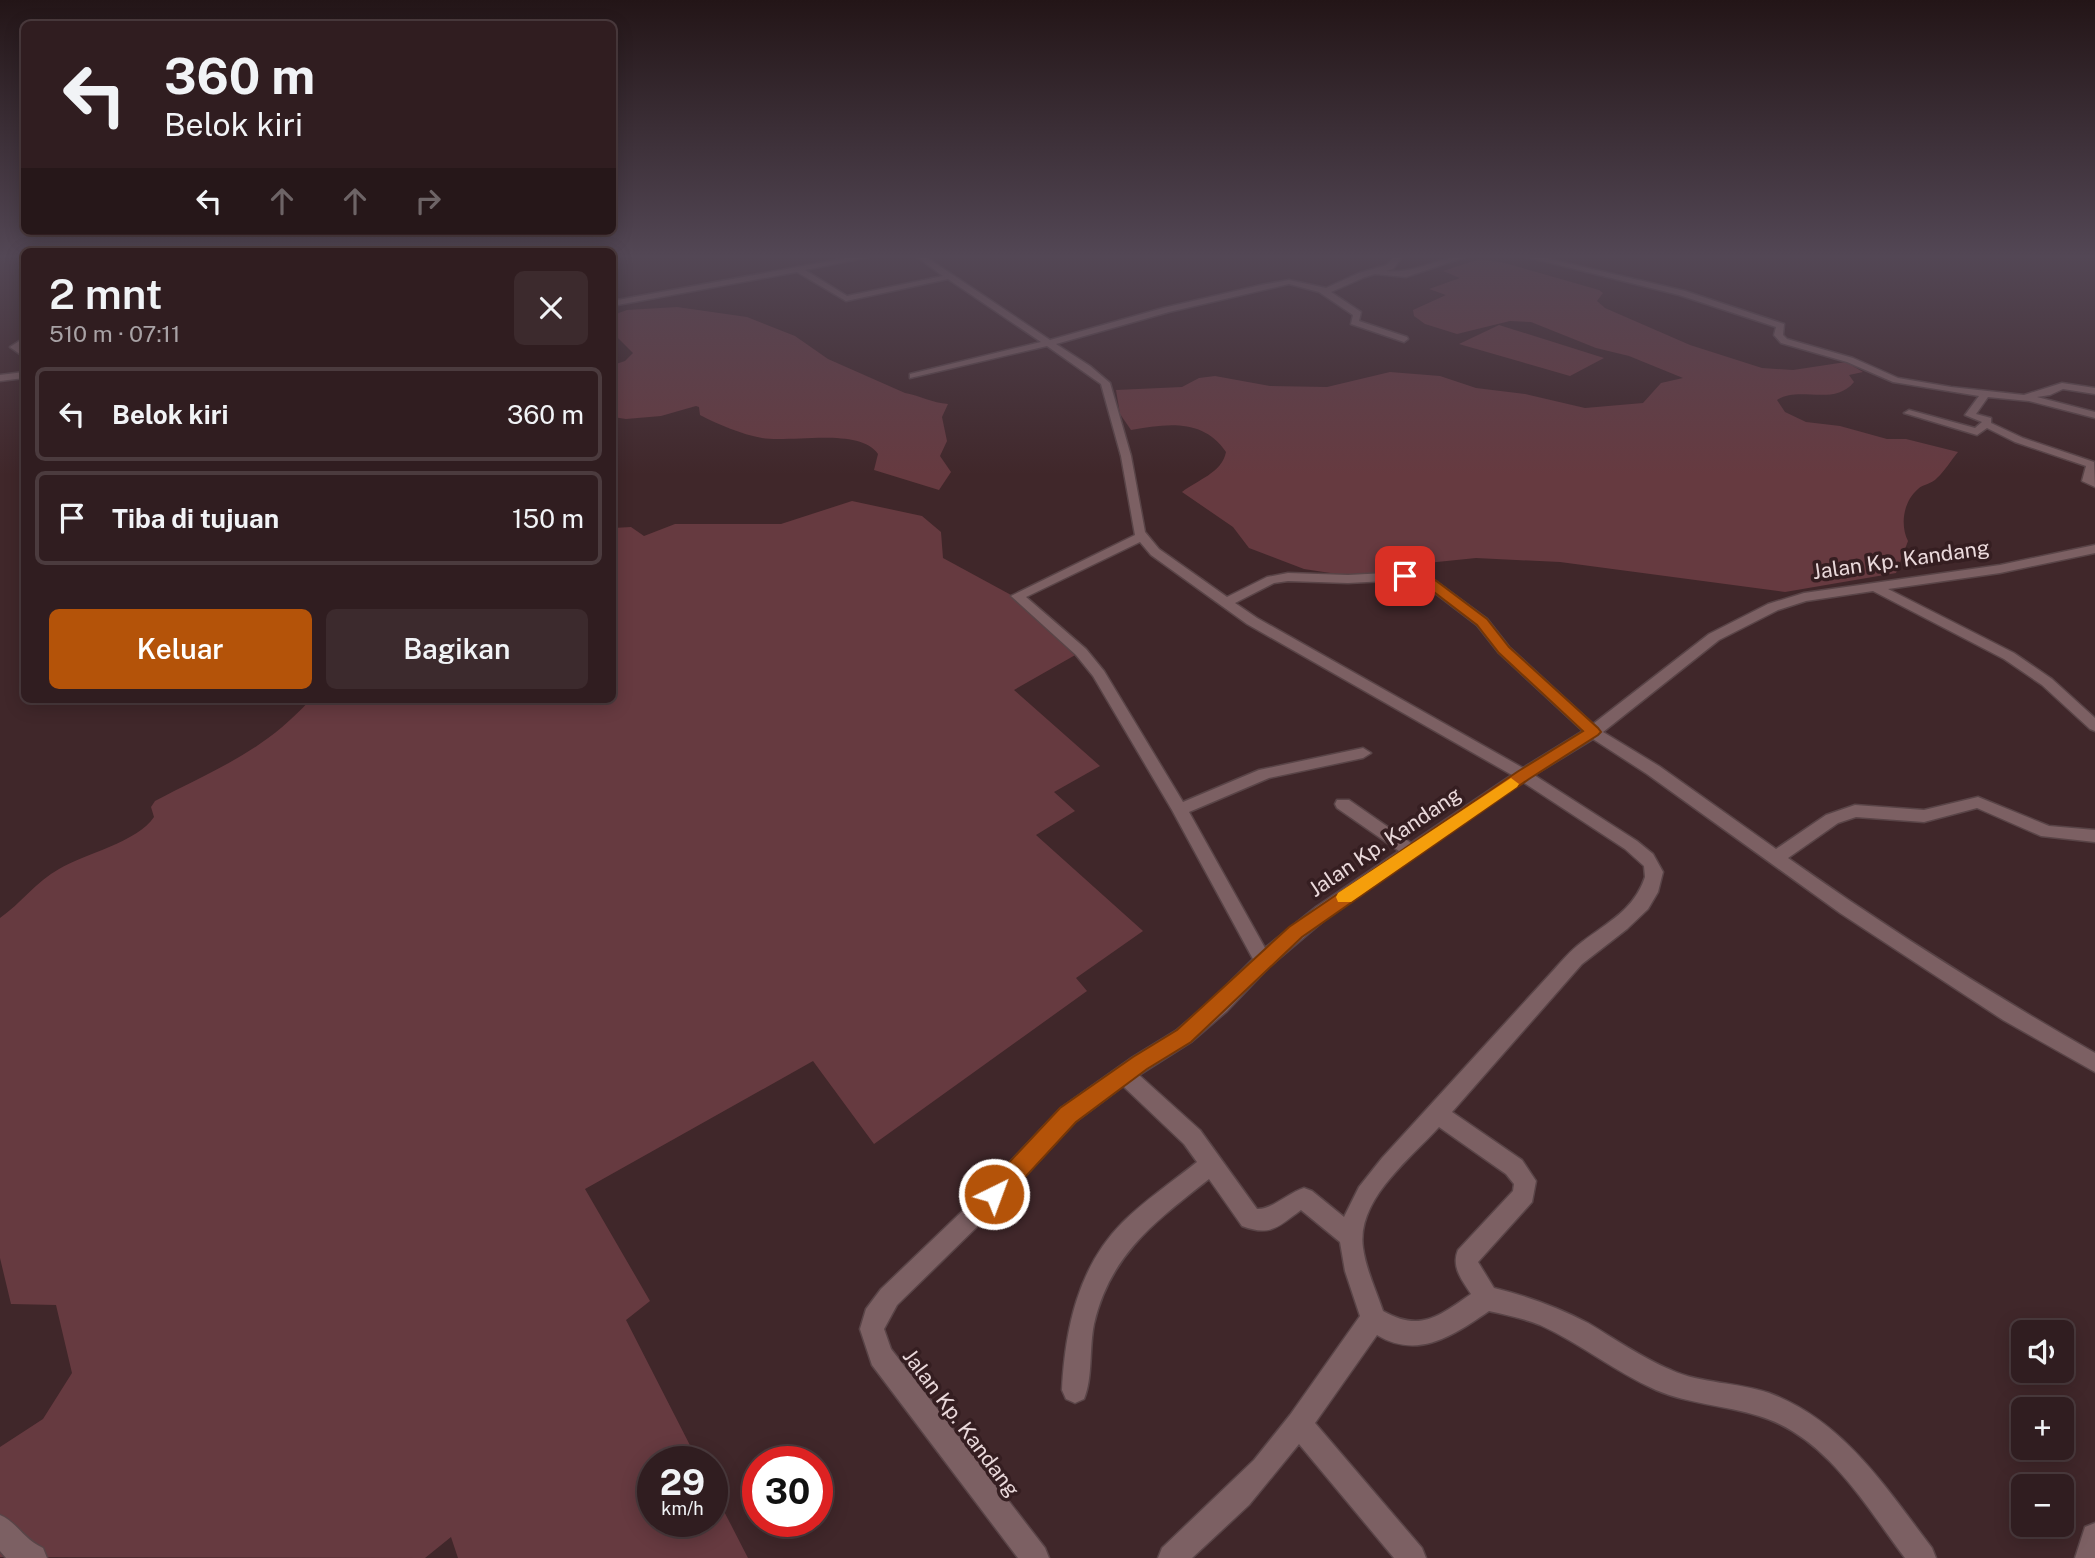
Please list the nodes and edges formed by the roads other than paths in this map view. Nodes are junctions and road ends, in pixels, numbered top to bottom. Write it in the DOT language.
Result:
graph roads {
  1 [pos="1030,330"];
  2 [pos="1097,330"];
  3 [pos="1377,330"];
  4 [pos="1780,330"];
  5 [pos="1404,339"];
  6 [pos="1051,343"];
  7 [pos="21,376"];
  8 [pos="913,376"];
  9 [pos="0,377"];
  10 [pos="2095,391"];
  11 [pos="1984,394"];
  12 [pos="2016,396"];
  13 [pos="1909,413"];
  14 [pos="2095,415"];
  15 [pos="1986,425"];
  16 [pos="2095,484"];
  17 [pos="1141,537"];
  18 [pos="2095,549"];
  19 [pos="1875,587"];
  20 [pos="1225,603"];
  21 [pos="2095,726"];
  22 [pos="1593,732"];
  23 [pos="1363,753"];
  24 [pos="1523,775"];
  25 [pos="1343,804"];
  26 [pos="1180,810"];
  27 [pos="2095,836"];
  28 [pos="1412,852"];
  29 [pos="1777,857"];
  30 [pos="1263,961"];
  31 [pos="2095,1063"];
  32 [pos="1124,1074"];
  33 [pos="1437,1114"];
  34 [pos="1211,1164"];
  35 [pos="1351,1237"];
  36 [pos="1486,1298"];
  37 [pos="1373,1319"];
  38 [pos="1075,1390"];
  39 [pos="1299,1424"];
  40 [pos="0,1529"];
  41 [pos="2095,1537"];
  42 [pos="33,1558"];
  43 [pos="1035,1558"];
  44 [pos="1172,1558"];
  45 [pos="1412,1558"];
  46 [pos="1922,1558"];
  47 [pos="2089,1558"];
  1 -- 6 [label="street"];
  2 -- 6 [label="street"];
  3 -- 5 [label="street"];
  4 -- 11 [label="street"];
  6 -- 8 [label="street"];
  6 -- 17 [label="street"];
  7 -- 9 [label="street"];
  10 -- 12 [label="street"];
  11 -- 12 [label="street"];
  11 -- 15 [label="street"];
  12 -- 14 [label="street"];
  13 -- 15 [label="street"];
  15 -- 16 [label="street"];
  17 -- 20 [label="street"];
  17 -- 26 [label="street"];
  18 -- 19 [label="street, Jalan Kp. Kandang"];
  19 -- 21 [label="street"];
  19 -- 22 [label="street, Jalan Kp. Kandang"];
  20 -- 22 [label="street"];
  20 -- 24 [label="street"];
  22 -- 24 [label="street, Jalan Kp. Kandang"];
  22 -- 29 [label="street"];
  23 -- 26 [label="street"];
  24 -- 28 [label="street, Jalan Kp. Kandang"];
  24 -- 33 [label="street"];
  25 -- 28 [label="street"];
  26 -- 30 [label="street"];
  27 -- 29 [label="street"];
  28 -- 30 [label="street, Jalan Kp. Kandang"];
  29 -- 31 [label="street"];
  30 -- 32 [label="street, Jalan Kp. Kandang"];
  32 -- 34 [label="street"];
  32 -- 43 [label="street, Jalan Kp. Kandang"];
  33 -- 35 [label="street"];
  33 -- 36 [label="street"];
  34 -- 35 [label="street"];
  34 -- 38 [label="street"];
  35 -- 37 [label="street"];
  36 -- 37 [label="street"];
  36 -- 46 [label="street"];
  37 -- 39 [label="street"];
  39 -- 44 [label="street"];
  39 -- 45 [label="street"];
  40 -- 42 [label="street"];
  41 -- 47 [label="street"];
}
